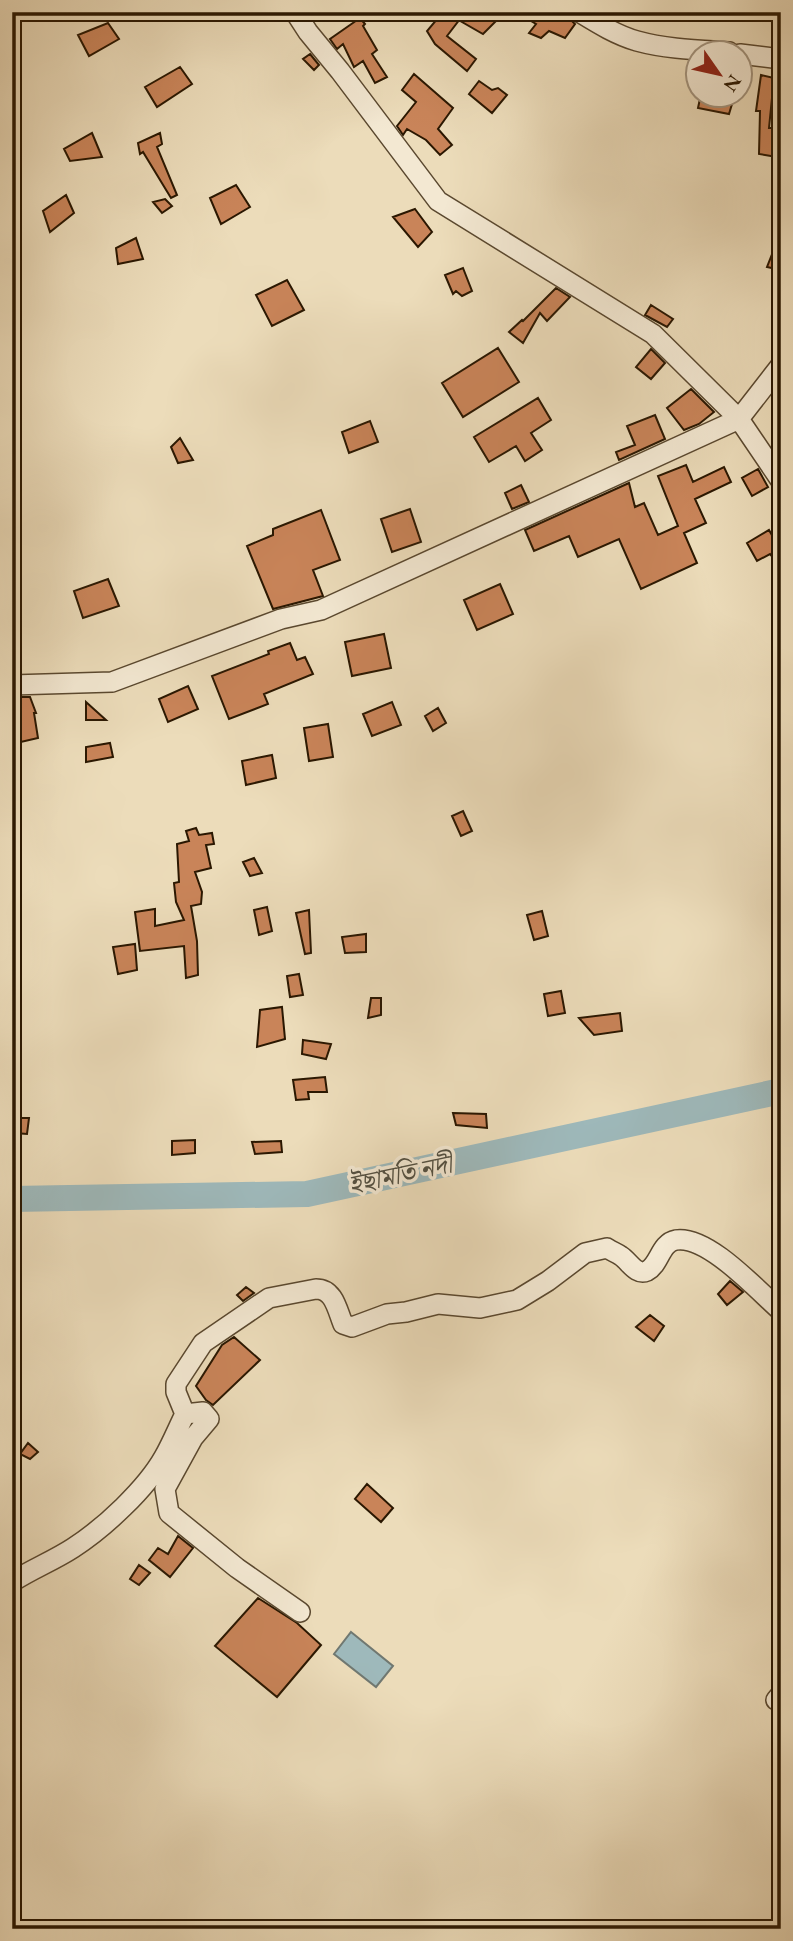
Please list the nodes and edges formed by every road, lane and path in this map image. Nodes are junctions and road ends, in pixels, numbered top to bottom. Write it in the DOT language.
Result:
graph roads {
  1 [pos="295,12"];
  2 [pos="579,12"];
  3 [pos="684,48"];
  4 [pos="754,56"];
  5 [pos="781,59"];
  6 [pos="781,365"];
  7 [pos="739,419"];
  8 [pos="781,481"];
  9 [pos="12,685"];
  10 [pos="781,1311"];
  11 [pos="185,1414"];
  12 [pos="12,1582"];
  13 [pos="300,1612"];
  1 -- 7 [label="street"];
  2 -- 3 [label="street"];
  4 -- 5 [label="street"];
  6 -- 7 [label="street"];
  7 -- 8 [label="street"];
  7 -- 9 [label="street"];
  10 -- 11 [label="street"];
  11 -- 12 [label="street"];
  11 -- 13 [label="street"];
}
